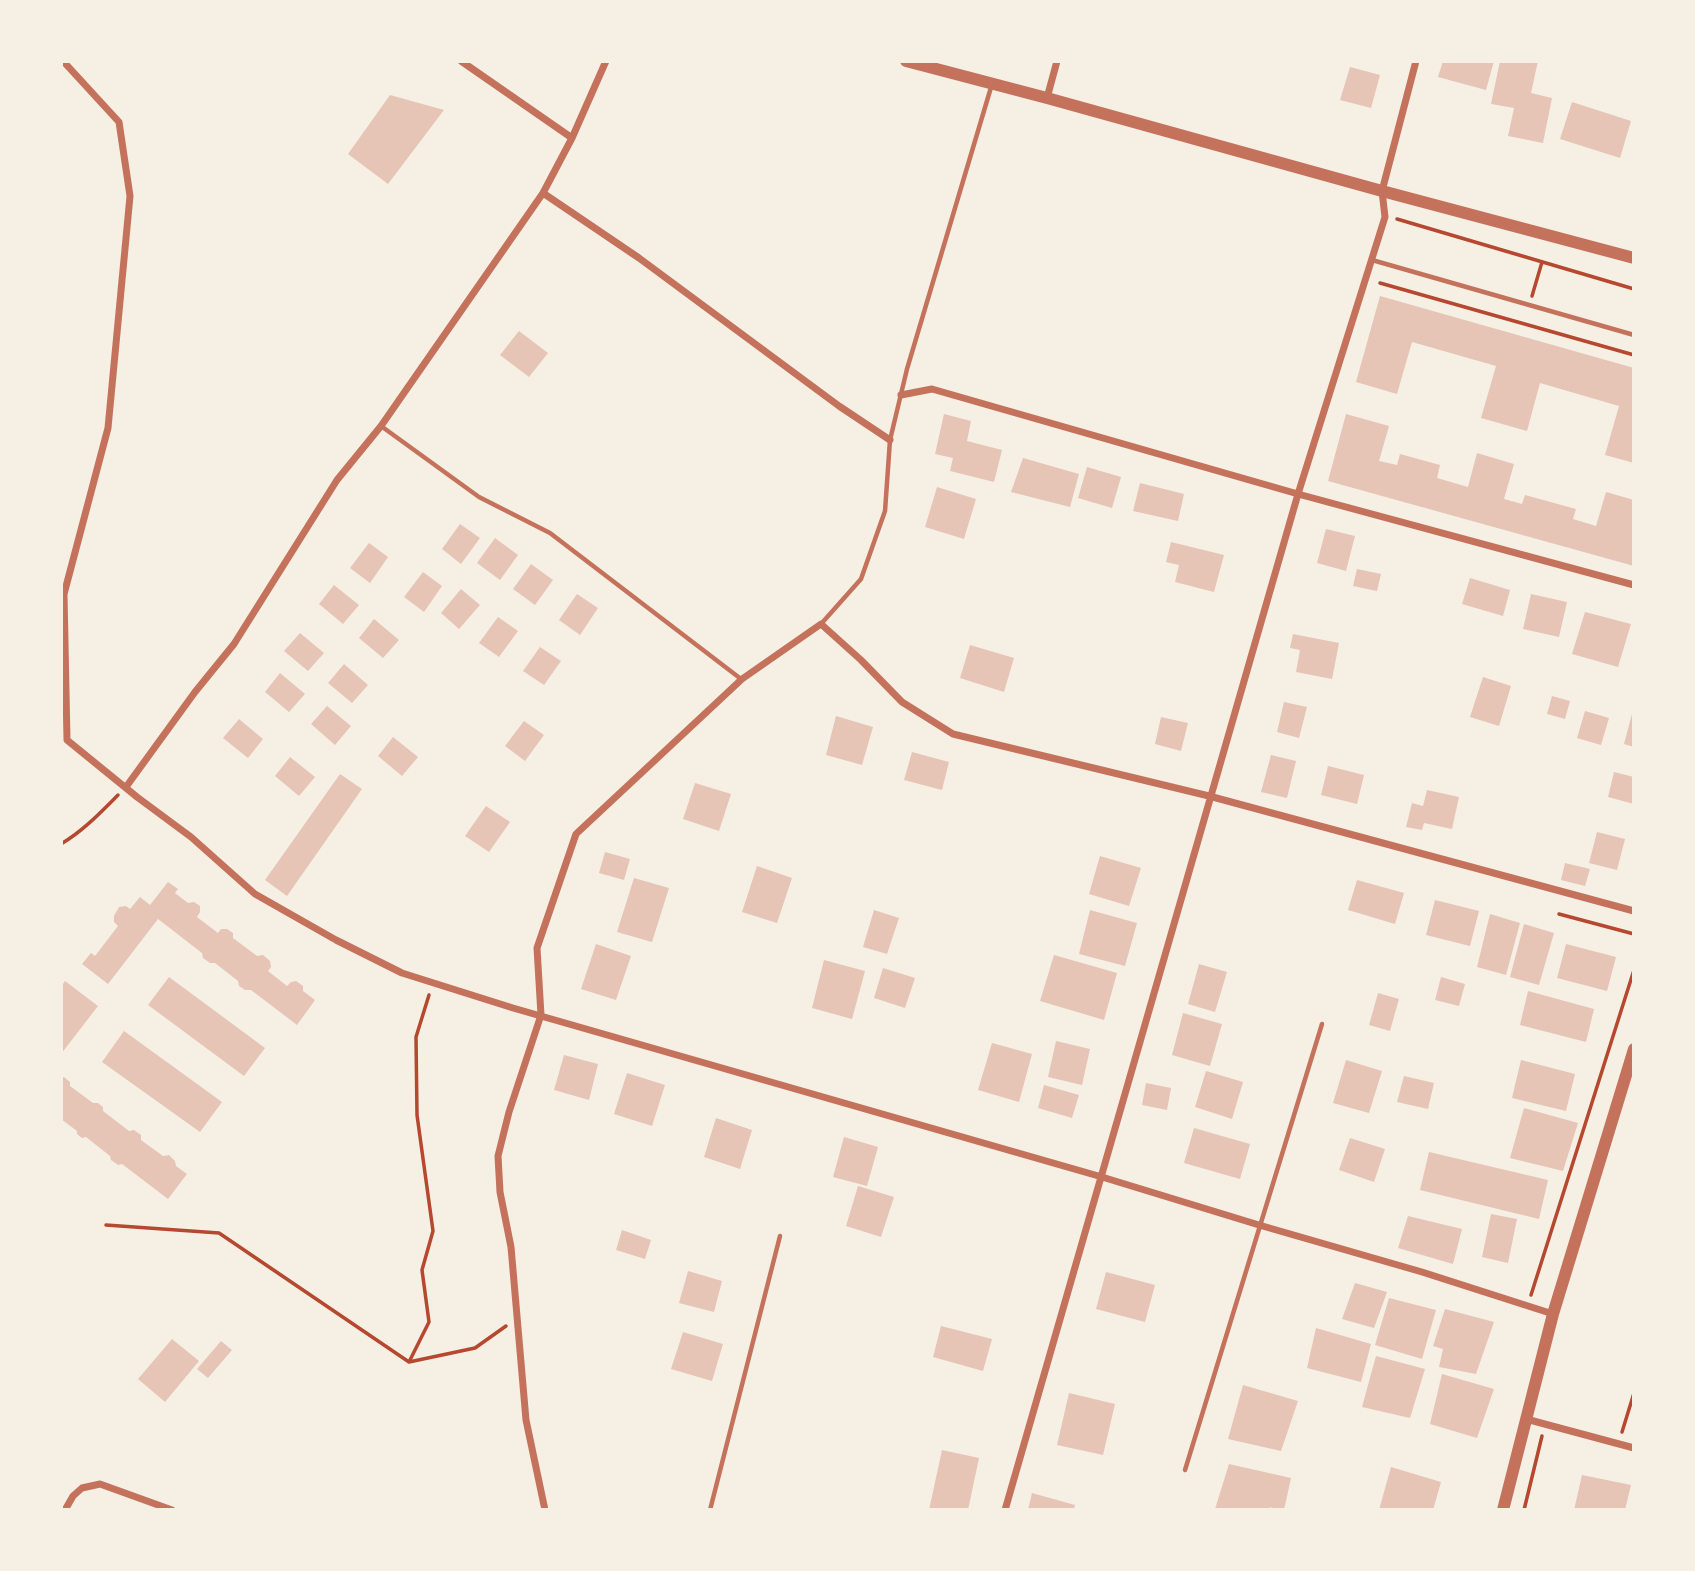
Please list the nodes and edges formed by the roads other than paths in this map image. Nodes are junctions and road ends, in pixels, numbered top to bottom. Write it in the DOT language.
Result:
graph roads {
  1 [pos="63,61"];
  2 [pos="461,61"];
  3 [pos="606,61"];
  4 [pos="906,61"];
  5 [pos="1057,61"];
  6 [pos="1416,61"];
  7 [pos="992,83"];
  8 [pos="1047,98"];
  9 [pos="572,138"];
  10 [pos="1382,191"];
  11 [pos="543,193"];
  12 [pos="1634,258"];
  13 [pos="1371,259"];
  14 [pos="1634,335"];
  15 [pos="901,395"];
  16 [pos="382,426"];
  17 [pos="890,440"];
  18 [pos="1297,494"];
  19 [pos="1634,585"];
  20 [pos="821,624"];
  21 [pos="742,679"];
  22 [pos="126,787"];
  23 [pos="1209,796"];
  24 [pos="1634,911"];
  25 [pos="541,1015"];
  26 [pos="1322,1024"];
  27 [pos="1634,1049"];
  28 [pos="1102,1177"];
  29 [pos="1259,1225"];
  30 [pos="780,1236"];
  31 [pos="1553,1314"];
  32 [pos="1526,1419"];
  33 [pos="1634,1448"];
  34 [pos="1185,1470"];
  35 [pos="65,1510"];
  36 [pos="172,1510"];
  37 [pos="545,1510"];
  38 [pos="710,1510"];
  39 [pos="1005,1510"];
  40 [pos="1503,1510"];
  1 -- 22 [label="street"];
  2 -- 9 [label="street"];
  3 -- 9 [label="street"];
  4 -- 7 [label="street"];
  5 -- 8 [label="street"];
  6 -- 10 [label="street"];
  7 -- 8 [label="street"];
  7 -- 15 [label="lane"];
  8 -- 10 [label="street"];
  9 -- 11 [label="street"];
  10 -- 12 [label="street"];
  10 -- 13 [label="street"];
  11 -- 16 [label="street"];
  11 -- 17 [label="street"];
  13 -- 14 [label="lane"];
  13 -- 18 [label="street"];
  15 -- 17 [label="lane"];
  15 -- 18 [label="street"];
  16 -- 21 [label="lane"];
  16 -- 22 [label="street"];
  17 -- 20 [label="lane"];
  18 -- 19 [label="street"];
  18 -- 23 [label="street"];
  20 -- 21 [label="street"];
  20 -- 23 [label="street"];
  21 -- 25 [label="street"];
  22 -- 25 [label="street"];
  23 -- 24 [label="street"];
  23 -- 28 [label="street"];
  25 -- 28 [label="street"];
  25 -- 37 [label="street"];
  26 -- 29 [label="lane"];
  27 -- 31 [label="street"];
  28 -- 29 [label="street"];
  28 -- 39 [label="street"];
  29 -- 31 [label="street"];
  29 -- 34 [label="lane"];
  30 -- 38 [label="lane"];
  31 -- 32 [label="street"];
  32 -- 33 [label="street"];
  32 -- 40 [label="street"];
  35 -- 36 [label="street"];
}
